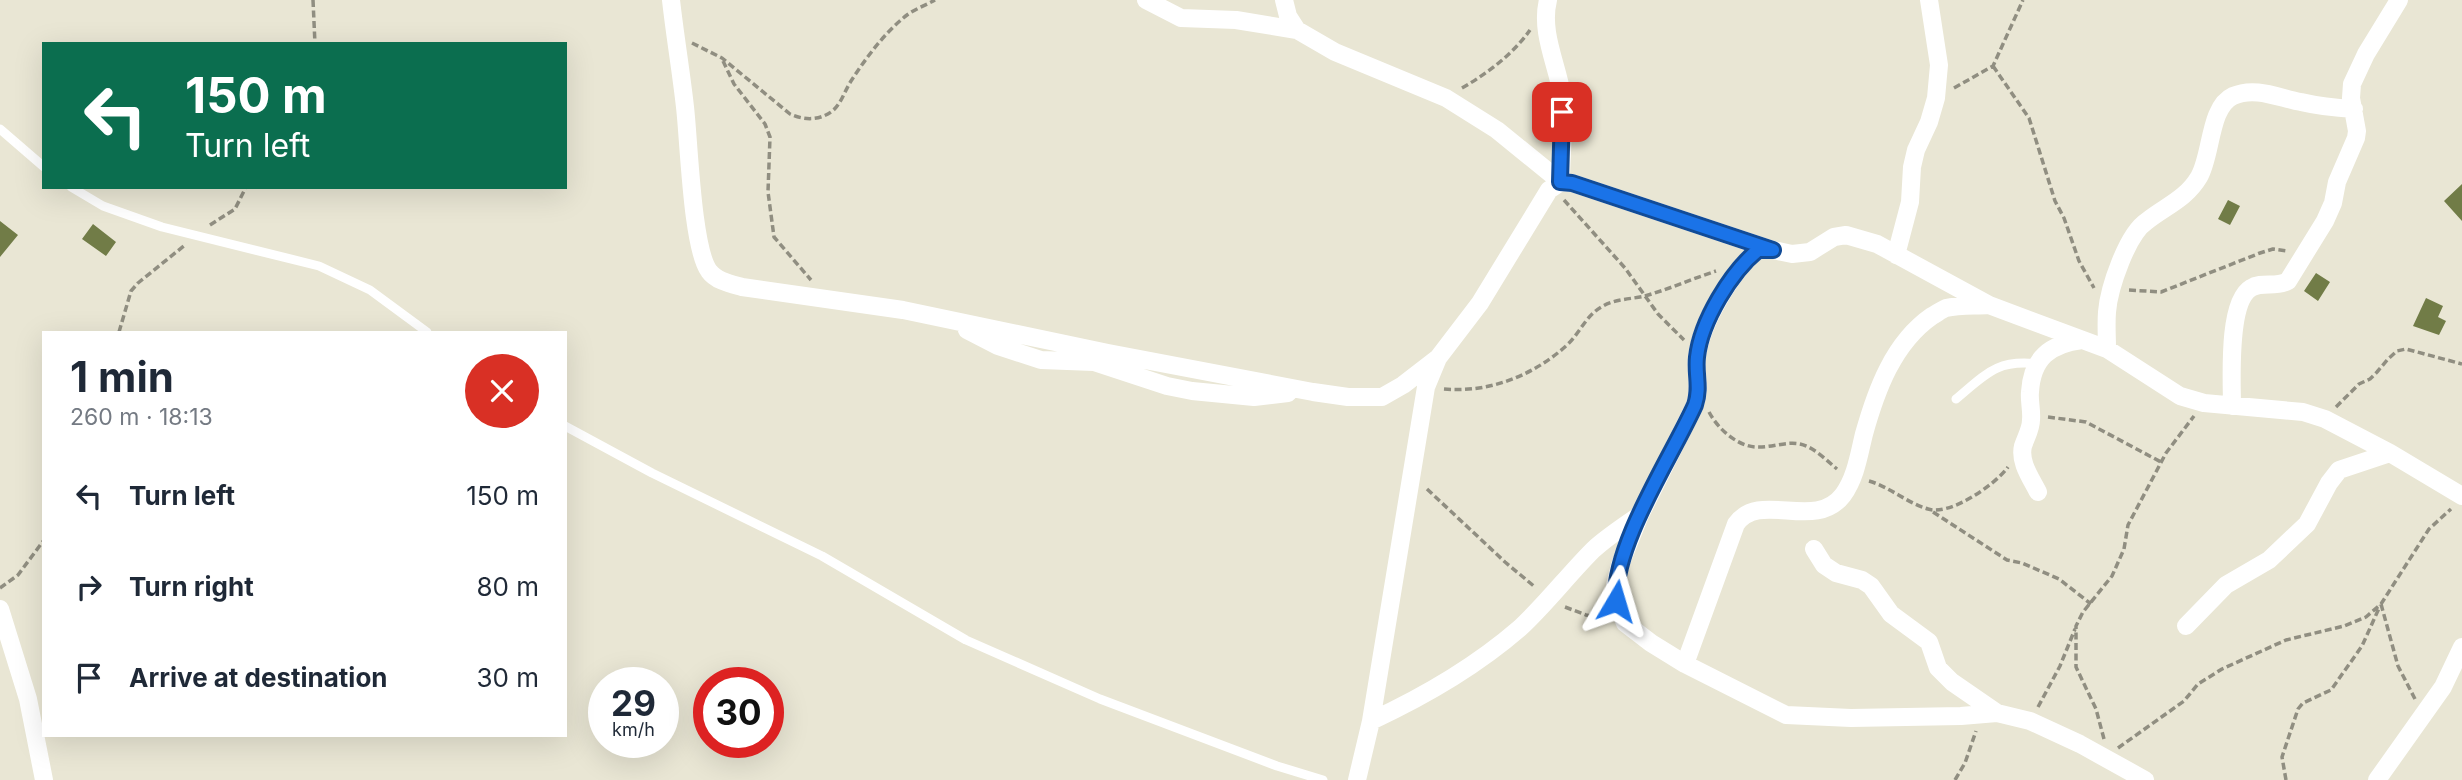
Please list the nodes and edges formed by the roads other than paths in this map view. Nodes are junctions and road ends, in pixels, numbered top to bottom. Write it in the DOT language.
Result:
graph roads {
  1 [pos="671,0"];
  2 [pos="1146,0"];
  3 [pos="1284,0"];
  4 [pos="1929,0"];
  5 [pos="2399,0"];
  6 [pos="1547,5"];
  7 [pos="1297,30"];
  8 [pos="2354,109"];
  9 [pos="0,130"];
  10 [pos="42,164"];
  11 [pos="1555,186"];
  12 [pos="74,189"];
  13 [pos="1773,250"];
  14 [pos="1896,255"];
  15 [pos="1989,305"];
  16 [pos="426,331"];
  17 [pos="2082,340"];
  18 [pos="2107,349"];
  19 [pos="1438,358"];
  20 [pos="2038,364"];
  21 [pos="1426,387"];
  22 [pos="1382,397"];
  23 [pos="1956,399"];
  24 [pos="2232,406"];
  25 [pos="567,427"];
  26 [pos="2390,453"];
  27 [pos="2038,492"];
  28 [pos="2458,501"];
  29 [pos="1640,515"];
  30 [pos="1814,549"];
  31 [pos="0,609"];
  32 [pos="2186,626"];
  33 [pos="2462,647"];
  34 [pos="1685,664"];
  35 [pos="1997,713"];
  36 [pos="1371,721"];
  37 [pos="44,780"];
  38 [pos="1323,780"];
  39 [pos="1357,780"];
  40 [pos="2145,780"];
  41 [pos="2377,780"];
  1 -- 22 [label="street"];
  2 -- 7 [label="street"];
  3 -- 7 [label="street"];
  4 -- 14 [label="street"];
  5 -- 8 [label="street"];
  6 -- 11 [label="street"];
  7 -- 11 [label="street"];
  8 -- 18 [label="street"];
  8 -- 24 [label="street"];
  9 -- 10 [label="lane"];
  11 -- 13 [label="street"];
  11 -- 19 [label="street"];
  12 -- 16 [label="lane"];
  13 -- 14 [label="street"];
  13 -- 29 [label="street"];
  14 -- 15 [label="street"];
  15 -- 17 [label="street"];
  15 -- 34 [label="street"];
  17 -- 18 [label="street"];
  17 -- 20 [label="street"];
  18 -- 24 [label="street"];
  19 -- 21 [label="street"];
  19 -- 22 [label="street"];
  20 -- 23 [label="lane"];
  20 -- 27 [label="street"];
  21 -- 22 [label="street"];
  21 -- 36 [label="street"];
  24 -- 26 [label="street"];
  25 -- 38 [label="lane"];
  26 -- 28 [label="street"];
  26 -- 32 [label="street"];
  29 -- 34 [label="street"];
  29 -- 36 [label="street"];
  30 -- 35 [label="street"];
  31 -- 37 [label="street"];
  33 -- 41 [label="street"];
  34 -- 35 [label="street"];
  35 -- 40 [label="street"];
  36 -- 39 [label="street"];
}
